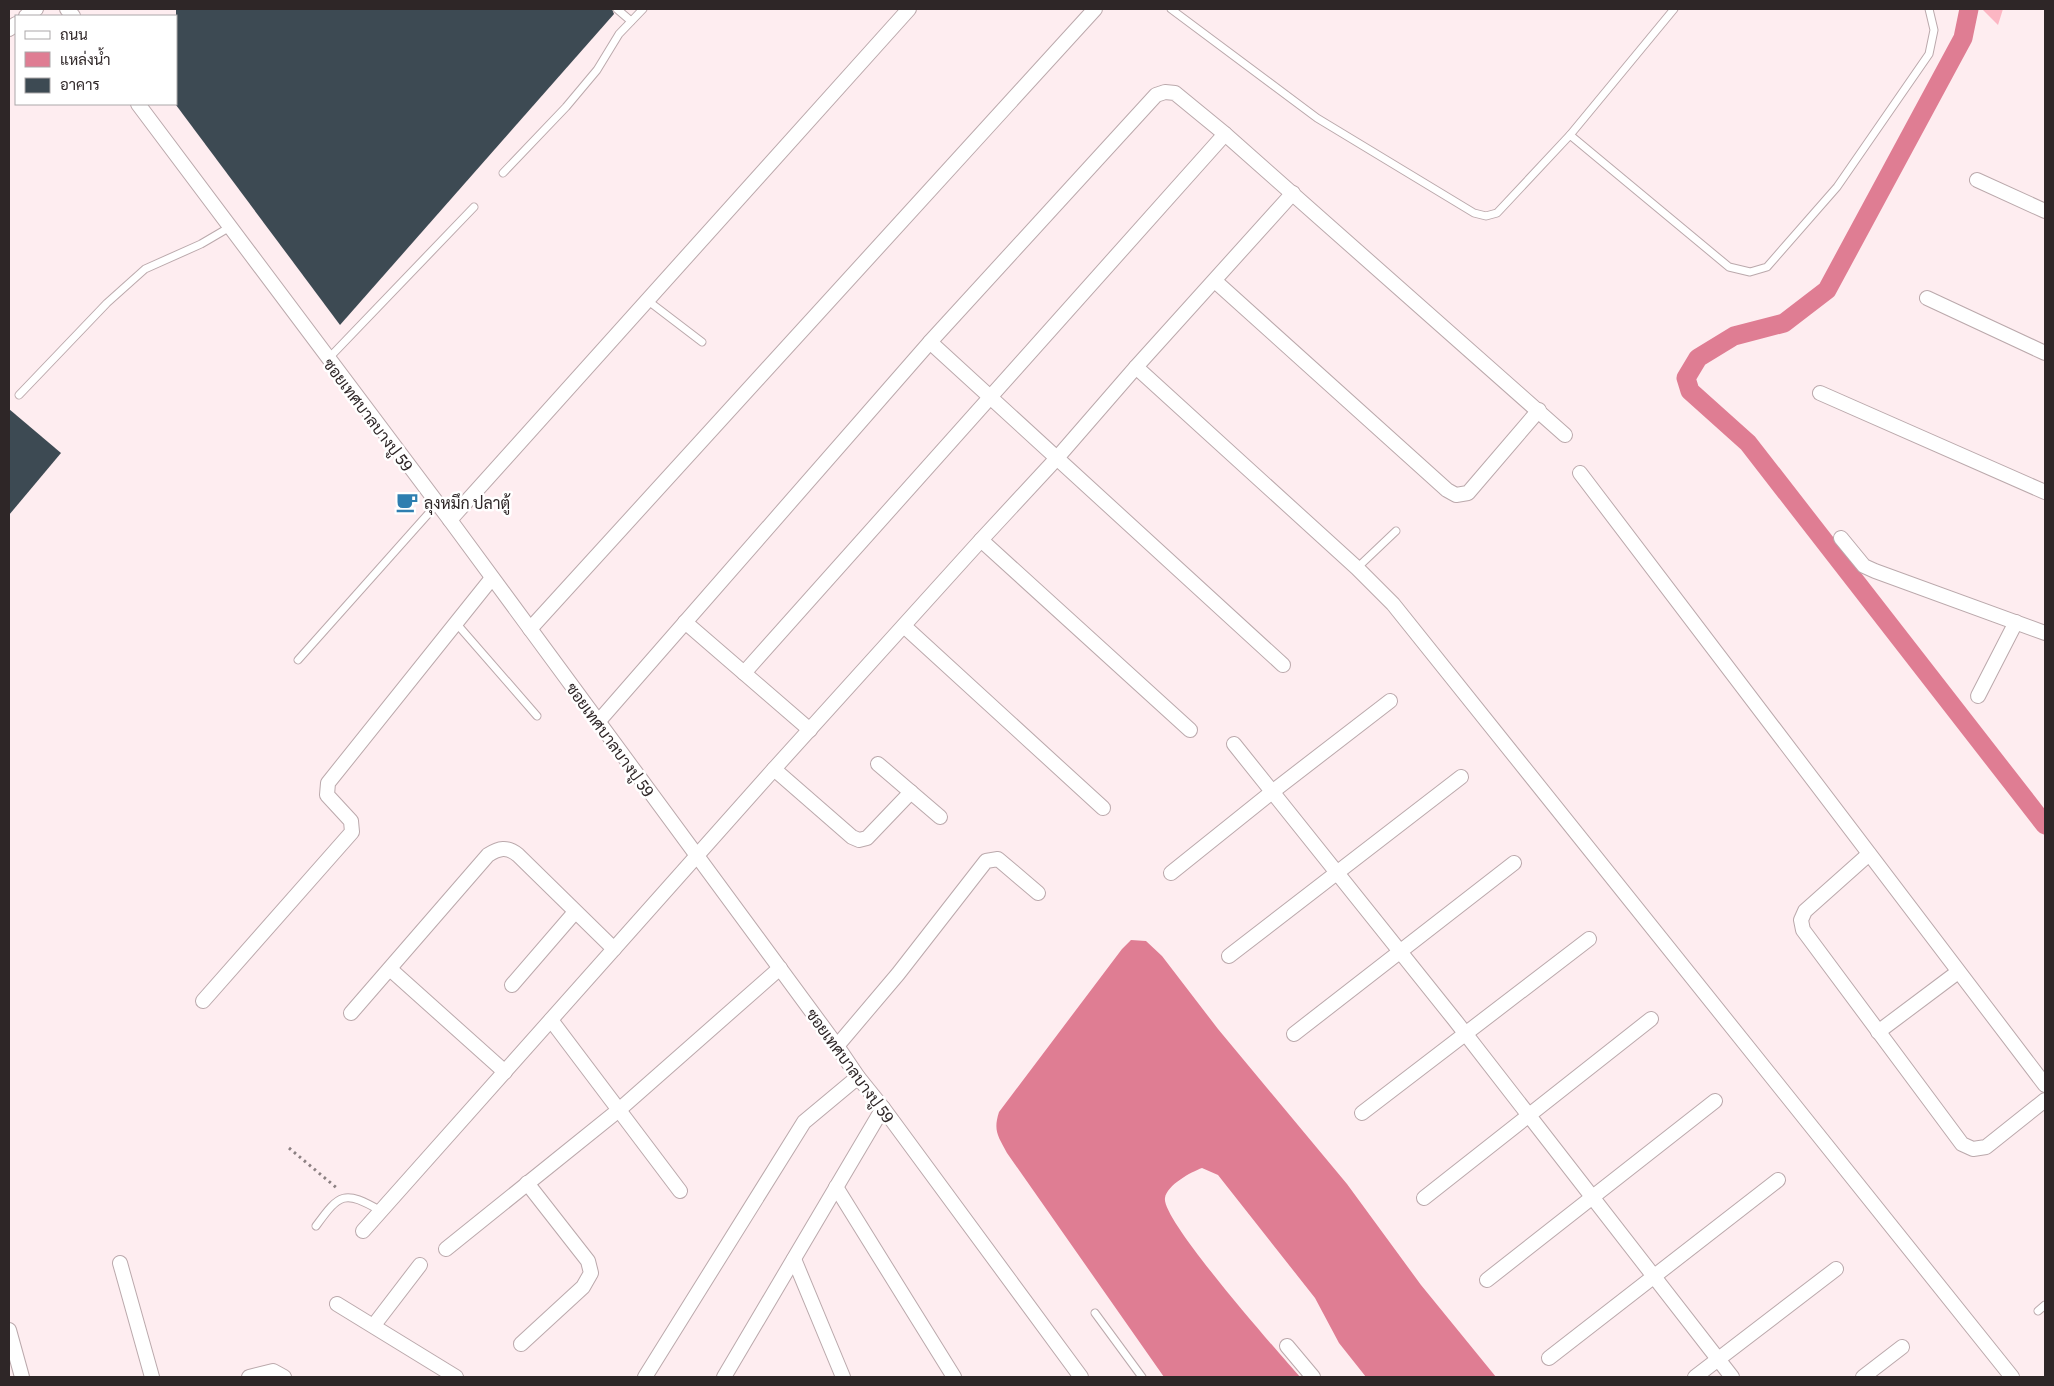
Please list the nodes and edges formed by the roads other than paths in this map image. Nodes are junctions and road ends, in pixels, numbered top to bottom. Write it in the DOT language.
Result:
graph roads {
  1 [pos="617,9"];
  2 [pos="643,9"];
  3 [pos="909,9"];
  4 [pos="1096,9"];
  5 [pos="1171,9"];
  6 [pos="1674,9"];
  7 [pos="1928,9"];
  8 [pos="631,21"];
  9 [pos="139,105"];
  10 [pos="1225,134"];
  11 [pos="1570,135"];
  12 [pos="503,173"];
  13 [pos="1977,180"];
  14 [pos="1293,193"];
  15 [pos="474,207"];
  16 [pos="2045,211"];
  17 [pos="230,227"];
  18 [pos="1215,281"];
  19 [pos="1928,298"];
  20 [pos="647,300"];
  21 [pos="702,342"];
  22 [pos="930,342"];
  23 [pos="2045,353"];
  24 [pos="328,359"];
  25 [pos="1136,367"];
  26 [pos="1820,393"];
  27 [pos="19,395"];
  28 [pos="991,396"];
  29 [pos="1539,410"];
  30 [pos="1565,435"];
  31 [pos="1057,458"];
  32 [pos="1580,472"];
  33 [pos="2045,492"];
  34 [pos="437,504"];
  35 [pos="450,520"];
  36 [pos="1396,531"];
  37 [pos="1841,538"];
  38 [pos="981,540"];
  39 [pos="1357,568"];
  40 [pos="492,578"];
  41 [pos="685,622"];
  42 [pos="2016,622"];
  43 [pos="456,623"];
  44 [pos="904,626"];
  45 [pos="530,629"];
  46 [pos="2045,633"];
  47 [pos="298,660"];
  48 [pos="1283,665"];
  49 [pos="744,673"];
  50 [pos="1978,696"];
  51 [pos="1390,701"];
  52 [pos="537,716"];
  53 [pos="598,722"];
  54 [pos="810,730"];
  55 [pos="1190,730"];
  56 [pos="1234,744"];
  57 [pos="878,764"];
  58 [pos="774,769"];
  59 [pos="1461,777"];
  60 [pos="910,792"];
  61 [pos="1272,792"];
  62 [pos="1103,808"];
  63 [pos="940,817"];
  64 [pos="1869,854"];
  65 [pos="697,856"];
  66 [pos="1514,863"];
  67 [pos="1171,873"];
  68 [pos="1337,873"];
  69 [pos="1038,893"];
  70 [pos="575,912"];
  71 [pos="1589,939"];
  72 [pos="614,949"];
  73 [pos="1401,953"];
  74 [pos="1229,956"];
  75 [pos="780,968"];
  76 [pos="390,969"];
  77 [pos="1958,972"];
  78 [pos="512,985"];
  79 [pos="203,1001"];
  80 [pos="351,1013"];
  81 [pos="1651,1018"];
  82 [pos="551,1020"];
  83 [pos="1878,1032"];
  84 [pos="1294,1034"];
  85 [pos="1464,1035"];
  86 [pos="837,1046"];
  87 [pos="504,1072"];
  88 [pos="858,1077"];
  89 [pos="2045,1085"];
  90 [pos="2045,1100"];
  91 [pos="1715,1101"];
  92 [pos="882,1108"];
  93 [pos="620,1109"];
  94 [pos="1362,1113"];
  95 [pos="1528,1116"];
  96 [pos="1778,1180"];
  97 [pos="527,1183"];
  98 [pos="836,1187"];
  99 [pos="680,1190"];
  100 [pos="1424,1198"];
  101 [pos="1591,1198"];
  102 [pos="381,1211"];
  103 [pos="316,1226"];
  104 [pos="363,1231"];
  105 [pos="446,1249"];
  106 [pos="794,1259"];
  107 [pos="120,1263"];
  108 [pos="420,1265"];
  109 [pos="1836,1269"];
  110 [pos="1654,1277"];
  111 [pos="1487,1280"];
  112 [pos="338,1304"];
  113 [pos="2045,1305"];
  114 [pos="2038,1311"];
  115 [pos="1095,1313"];
  116 [pos="374,1325"];
  117 [pos="9,1330"];
  118 [pos="521,1344"];
  119 [pos="1287,1346"];
  120 [pos="1902,1347"];
  121 [pos="1549,1358"];
  122 [pos="1718,1359"];
  123 [pos="727,1375"];
  124 [pos="1138,1376"];
  125 [pos="22,1377"];
  126 [pos="152,1377"];
  127 [pos="249,1377"];
  128 [pos="284,1377"];
  129 [pos="456,1377"];
  130 [pos="645,1377"];
  131 [pos="843,1377"];
  132 [pos="954,1377"];
  133 [pos="1081,1377"];
  134 [pos="1312,1377"];
  135 [pos="1694,1377"];
  136 [pos="1732,1377"];
  137 [pos="1863,1377"];
  138 [pos="2012,1377"];
  1 -- 8 [label="lane"];
  2 -- 8 [label="lane"];
  3 -- 20 [label="street"];
  4 -- 45 [label="street"];
  5 -- 11 [label="lane"];
  6 -- 11 [label="lane"];
  7 -- 11 [label="lane"];
  8 -- 12 [label="lane"];
  9 -- 17 [label="street, ซอยเทศบาลบางปู 59"];
  10 -- 14 [label="street"];
  10 -- 22 [label="street"];
  10 -- 28 [label="street"];
  13 -- 16 [label="street"];
  14 -- 18 [label="street"];
  14 -- 29 [label="street"];
  15 -- 24 [label="lane"];
  17 -- 24 [label="street, ซอยเทศบาลบางปู 59"];
  17 -- 27 [label="lane"];
  18 -- 25 [label="street"];
  18 -- 29 [label="street"];
  19 -- 23 [label="street"];
  20 -- 21 [label="lane"];
  20 -- 35 [label="street"];
  22 -- 28 [label="street"];
  22 -- 41 [label="street"];
  24 -- 34 [label="street, ซอยเทศบาลบางปู 59"];
  25 -- 31 [label="street"];
  25 -- 39 [label="street"];
  26 -- 33 [label="street"];
  28 -- 31 [label="street"];
  28 -- 49 [label="street"];
  29 -- 30 [label="street"];
  31 -- 38 [label="street"];
  31 -- 48 [label="street"];
  32 -- 64 [label="street"];
  34 -- 35 [label="street, ซอยเทศบาลบางปู 59"];
  34 -- 47 [label="lane"];
  35 -- 40 [label="street, ซอยเทศบาลบางปู 59"];
  36 -- 39 [label="lane"];
  37 -- 42 [label="street"];
  38 -- 44 [label="street"];
  38 -- 55 [label="street"];
  39 -- 138 [label="street"];
  40 -- 43 [label="street"];
  40 -- 45 [label="street, ซอยเทศบาลบางปู 59"];
  41 -- 49 [label="street"];
  41 -- 53 [label="street"];
  42 -- 46 [label="street"];
  42 -- 50 [label="street"];
  43 -- 52 [label="lane"];
  43 -- 79 [label="street"];
  44 -- 54 [label="street"];
  44 -- 62 [label="street"];
  45 -- 53 [label="street, ซอยเทศบาลบางปู 59"];
  49 -- 54 [label="street"];
  51 -- 61 [label="street"];
  53 -- 65 [label="street, ซอยเทศบาลบางปู 59"];
  54 -- 58 [label="street"];
  56 -- 61 [label="street"];
  57 -- 60 [label="street"];
  58 -- 60 [label="street"];
  58 -- 65 [label="street"];
  59 -- 68 [label="street"];
  60 -- 63 [label="street"];
  61 -- 67 [label="street"];
  61 -- 68 [label="street"];
  64 -- 77 [label="street"];
  64 -- 83 [label="street"];
  65 -- 72 [label="street"];
  65 -- 75 [label="street, ซอยเทศบาลบางปู 59"];
  66 -- 73 [label="street"];
  68 -- 73 [label="street"];
  68 -- 74 [label="street"];
  69 -- 86 [label="street"];
  70 -- 72 [label="street"];
  70 -- 76 [label="street"];
  70 -- 78 [label="street"];
  71 -- 85 [label="street"];
  72 -- 82 [label="street"];
  73 -- 84 [label="street"];
  73 -- 85 [label="street"];
  75 -- 86 [label="street, ซอยเทศบาลบางปู 59"];
  75 -- 93 [label="street"];
  76 -- 80 [label="street"];
  76 -- 87 [label="street"];
  77 -- 83 [label="street"];
  77 -- 89 [label="street"];
  81 -- 95 [label="street"];
  82 -- 87 [label="street"];
  82 -- 93 [label="street"];
  83 -- 90 [label="street"];
  85 -- 94 [label="street"];
  85 -- 95 [label="street"];
  86 -- 88 [label="street, ซอยเทศบาลบางปู 59"];
  87 -- 102 [label="street"];
  88 -- 92 [label="street, ซอยเทศบาลบางปู 59"];
  88 -- 130 [label="street"];
  91 -- 101 [label="street"];
  92 -- 98 [label="street"];
  92 -- 133 [label="street, ซอยเทศบาลบางปู 59"];
  93 -- 97 [label="street"];
  93 -- 99 [label="street"];
  95 -- 100 [label="street"];
  95 -- 101 [label="street"];
  96 -- 110 [label="street"];
  97 -- 105 [label="street"];
  97 -- 118 [label="street"];
  98 -- 106 [label="street"];
  98 -- 132 [label="street"];
  101 -- 110 [label="street"];
  101 -- 111 [label="street"];
  102 -- 103 [label="lane"];
  102 -- 104 [label="street"];
  106 -- 123 [label="street"];
  106 -- 131 [label="street"];
  107 -- 126 [label="street"];
  108 -- 116 [label="street"];
  109 -- 122 [label="street"];
  110 -- 121 [label="street"];
  110 -- 122 [label="street"];
  112 -- 116 [label="street"];
  113 -- 114 [label="lane"];
  115 -- 124 [label="lane"];
  116 -- 129 [label="street"];
  117 -- 125 [label="street"];
  119 -- 134 [label="street"];
  120 -- 137 [label="street"];
  122 -- 135 [label="street"];
  122 -- 136 [label="street"];
  127 -- 128 [label="street"];
}
